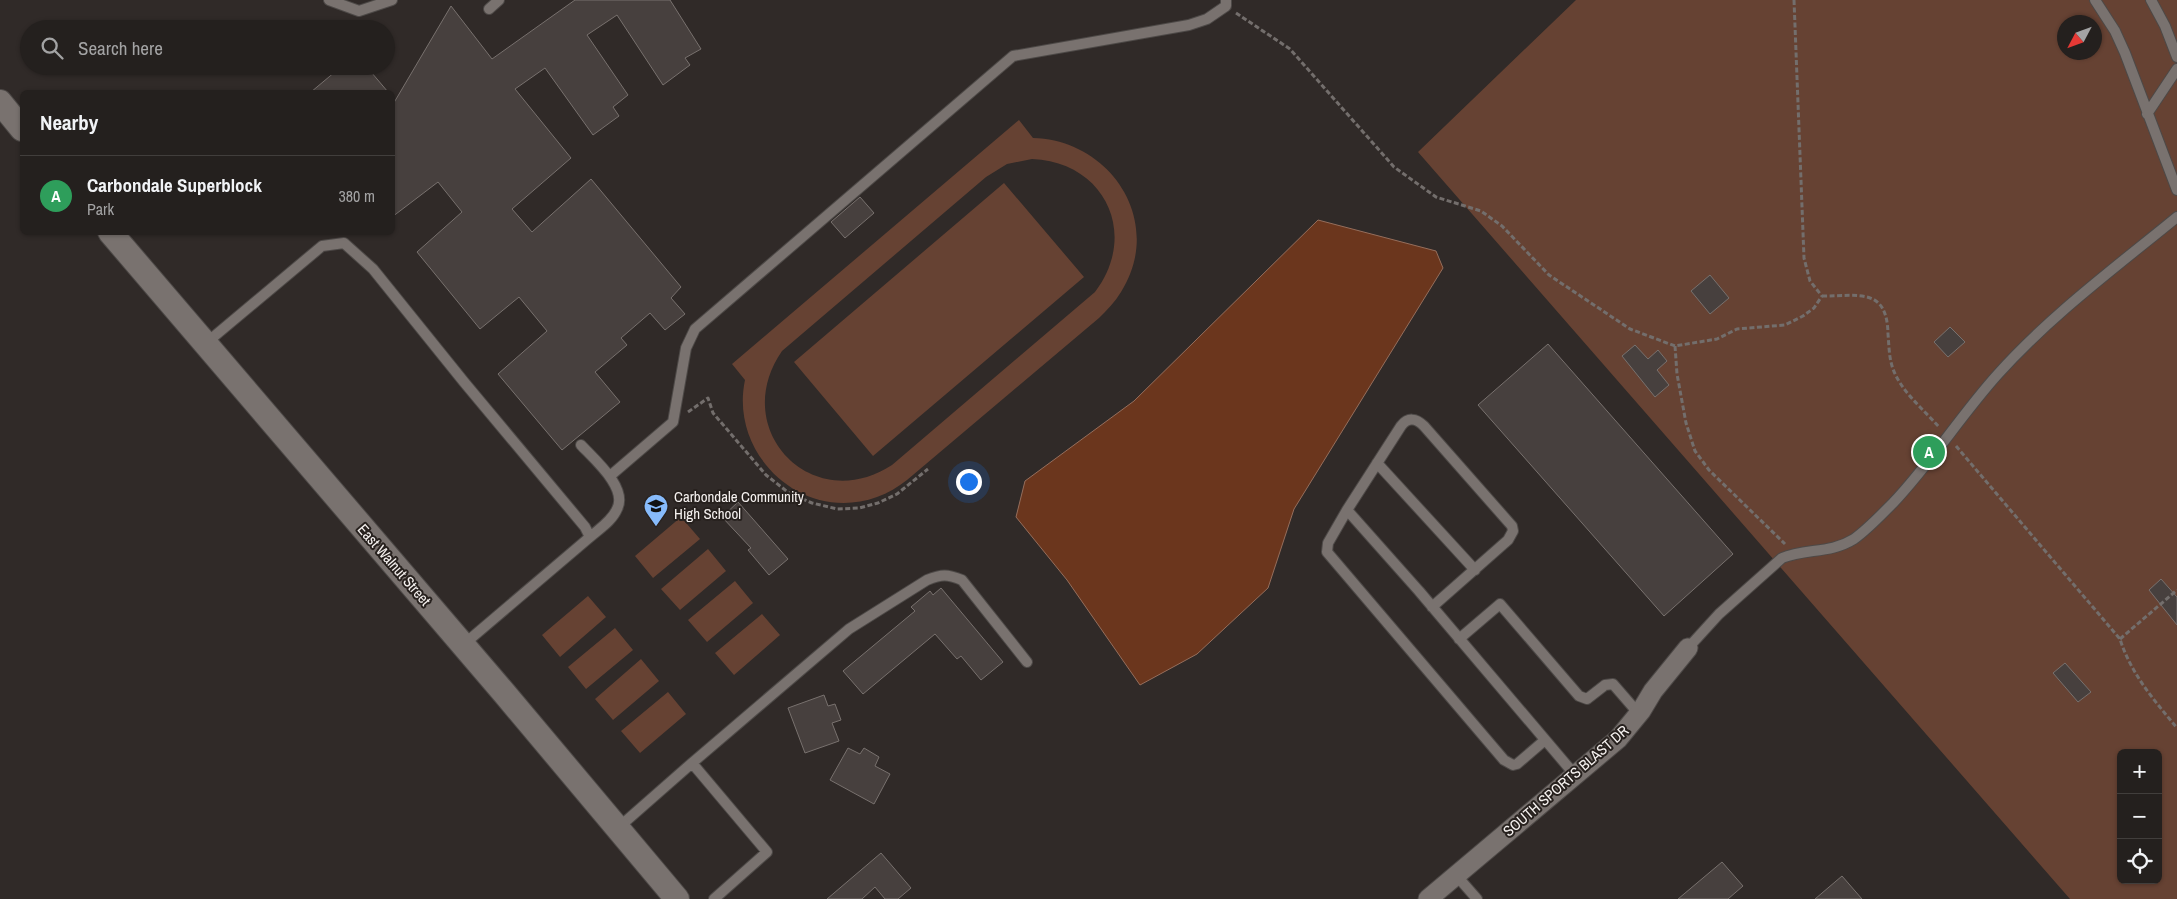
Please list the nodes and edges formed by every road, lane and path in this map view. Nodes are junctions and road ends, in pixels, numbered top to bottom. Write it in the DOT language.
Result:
graph roads {
  1 [pos="392,0"];
  2 [pos="499,0"];
  3 [pos="1794,0"];
  4 [pos="2095,0"];
  5 [pos="2151,0"];
  6 [pos="332,1"];
  7 [pos="1226,3"];
  8 [pos="489,9"];
  9 [pos="2177,58"];
  10 [pos="2177,69"];
  11 [pos="0,102"];
  12 [pos="2147,114"];
  13 [pos="20,127"];
  14 [pos="2177,190"];
  15 [pos="2177,217"];
  16 [pos="112,235"];
  17 [pos="1822,296"];
  18 [pos="204,345"];
  19 [pos="1675,346"];
  20 [pos="674,422"];
  21 [pos="1948,436"];
  22 [pos="582,445"];
  23 [pos="1377,463"];
  24 [pos="928,469"];
  25 [pos="610,476"];
  26 [pos="1347,510"];
  27 [pos="590,537"];
  28 [pos="1794,553"];
  29 [pos="1475,570"];
  30 [pos="2177,590"];
  31 [pos="1432,607"];
  32 [pos="1459,639"];
  33 [pos="2120,639"];
  34 [pos="463,645"];
  35 [pos="1688,648"];
  36 [pos="1027,662"];
  37 [pos="1639,714"];
  38 [pos="2177,728"];
  39 [pos="1545,740"];
  40 [pos="692,763"];
  41 [pos="1575,776"];
  42 [pos="618,828"];
  43 [pos="1456,875"];
  44 [pos="677,899"];
  45 [pos="714,899"];
  46 [pos="1428,899"];
  47 [pos="1476,899"];
  1 -- 6 [label="lane"];
  2 -- 8 [label="lane"];
  3 -- 17 [label="path"];
  4 -- 12 [label="lane"];
  5 -- 9 [label="lane"];
  7 -- 19 [label="path"];
  7 -- 20 [label="lane"];
  10 -- 12 [label="lane"];
  11 -- 13 [label="street"];
  12 -- 14 [label="lane"];
  15 -- 21 [label="lane"];
  16 -- 18 [label="street, East Walnut Street"];
  17 -- 19 [label="path"];
  17 -- 21 [label="path"];
  18 -- 27 [label="lane"];
  18 -- 34 [label="street, East Walnut Street"];
  19 -- 28 [label="path"];
  20 -- 24 [label="path"];
  20 -- 25 [label="lane"];
  21 -- 28 [label="lane"];
  21 -- 33 [label="path"];
  22 -- 25 [label="lane"];
  23 -- 26 [label="lane"];
  23 -- 29 [label="lane"];
  23 -- 29 [label="lane"];
  25 -- 27 [label="lane"];
  26 -- 31 [label="lane"];
  26 -- 39 [label="lane"];
  27 -- 34 [label="lane"];
  28 -- 35 [label="lane"];
  29 -- 31 [label="lane"];
  30 -- 33 [label="path"];
  31 -- 32 [label="lane"];
  32 -- 37 [label="lane"];
  32 -- 39 [label="lane"];
  33 -- 38 [label="path"];
  34 -- 42 [label="street, East Walnut Street"];
  35 -- 37 [label="street, SOUTH SPORTS BLAST DR"];
  36 -- 40 [label="lane"];
  37 -- 41 [label="street, SOUTH SPORTS BLAST DR"];
  39 -- 41 [label="lane"];
  40 -- 42 [label="lane"];
  40 -- 45 [label="lane"];
  41 -- 43 [label="street, SOUTH SPORTS BLAST DR"];
  42 -- 44 [label="street, East Walnut Street"];
  43 -- 46 [label="street, SOUTH SPORTS BLAST DR"];
  43 -- 47 [label="lane"];
}
